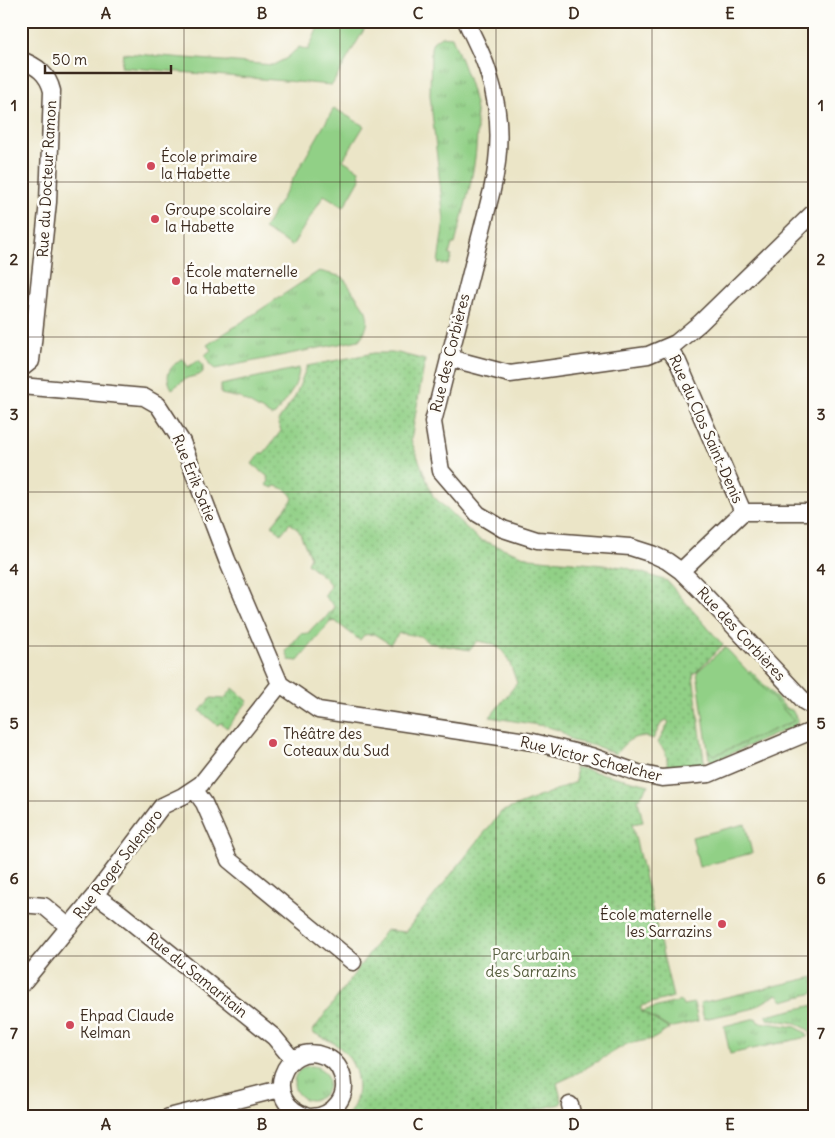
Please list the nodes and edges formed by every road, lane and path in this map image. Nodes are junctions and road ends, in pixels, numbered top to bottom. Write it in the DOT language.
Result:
graph roads {
  1 [pos="466,21"];
  2 [pos="21,60"];
  3 [pos="814,212"];
  4 [pos="668,347"];
  5 [pos="449,358"];
  6 [pos="26,365"];
  7 [pos="21,386"];
  8 [pos="57,389"];
  9 [pos="743,512"];
  10 [pos="814,512"];
  11 [pos="681,571"];
  12 [pos="280,684"];
  13 [pos="814,707"];
  14 [pos="814,730"];
  15 [pos="194,789"];
  16 [pos="95,895"];
  17 [pos="21,904"];
  18 [pos="69,927"];
  19 [pos="353,962"];
  20 [pos="21,986"];
  21 [pos="293,1060"];
  22 [pos="280,1090"];
  23 [pos="169,1117"];
  24 [pos="308,1117"];
  25 [pos="312,1117"];
  26 [pos="319,1117"];
  1 -- 5 [label="street, Rue des Corbières"];
  2 -- 6 [label="street, Rue du Docteur Ramon"];
  3 -- 4 [label="street"];
  4 -- 5 [label="street"];
  4 -- 9 [label="street, Rue du Clos Saint-Denis"];
  5 -- 11 [label="street, Rue des Corbières"];
  6 -- 8 [label="street"];
  7 -- 8 [label="street, Rue Erik Satie"];
  8 -- 12 [label="street, Rue Erik Satie"];
  9 -- 10 [label="street"];
  9 -- 11 [label="street"];
  11 -- 13 [label="street, Rue des Corbières"];
  12 -- 14 [label="street, Rue Victor Schœlcher"];
  12 -- 15 [label="street, Rue Roger Salengro"];
  15 -- 16 [label="street, Rue Roger Salengro"];
  15 -- 19 [label="street"];
  16 -- 18 [label="street, Rue Roger Salengro"];
  16 -- 21 [label="street, Rue du Samaritain"];
  17 -- 18 [label="street"];
  18 -- 20 [label="street, Rue Roger Salengro"];
  21 -- 22 [label="street"];
  21 -- 26 [label="street"];
  22 -- 23 [label="street"];
  22 -- 24 [label="street"];
  25 -- 26 [label="street"];
}
